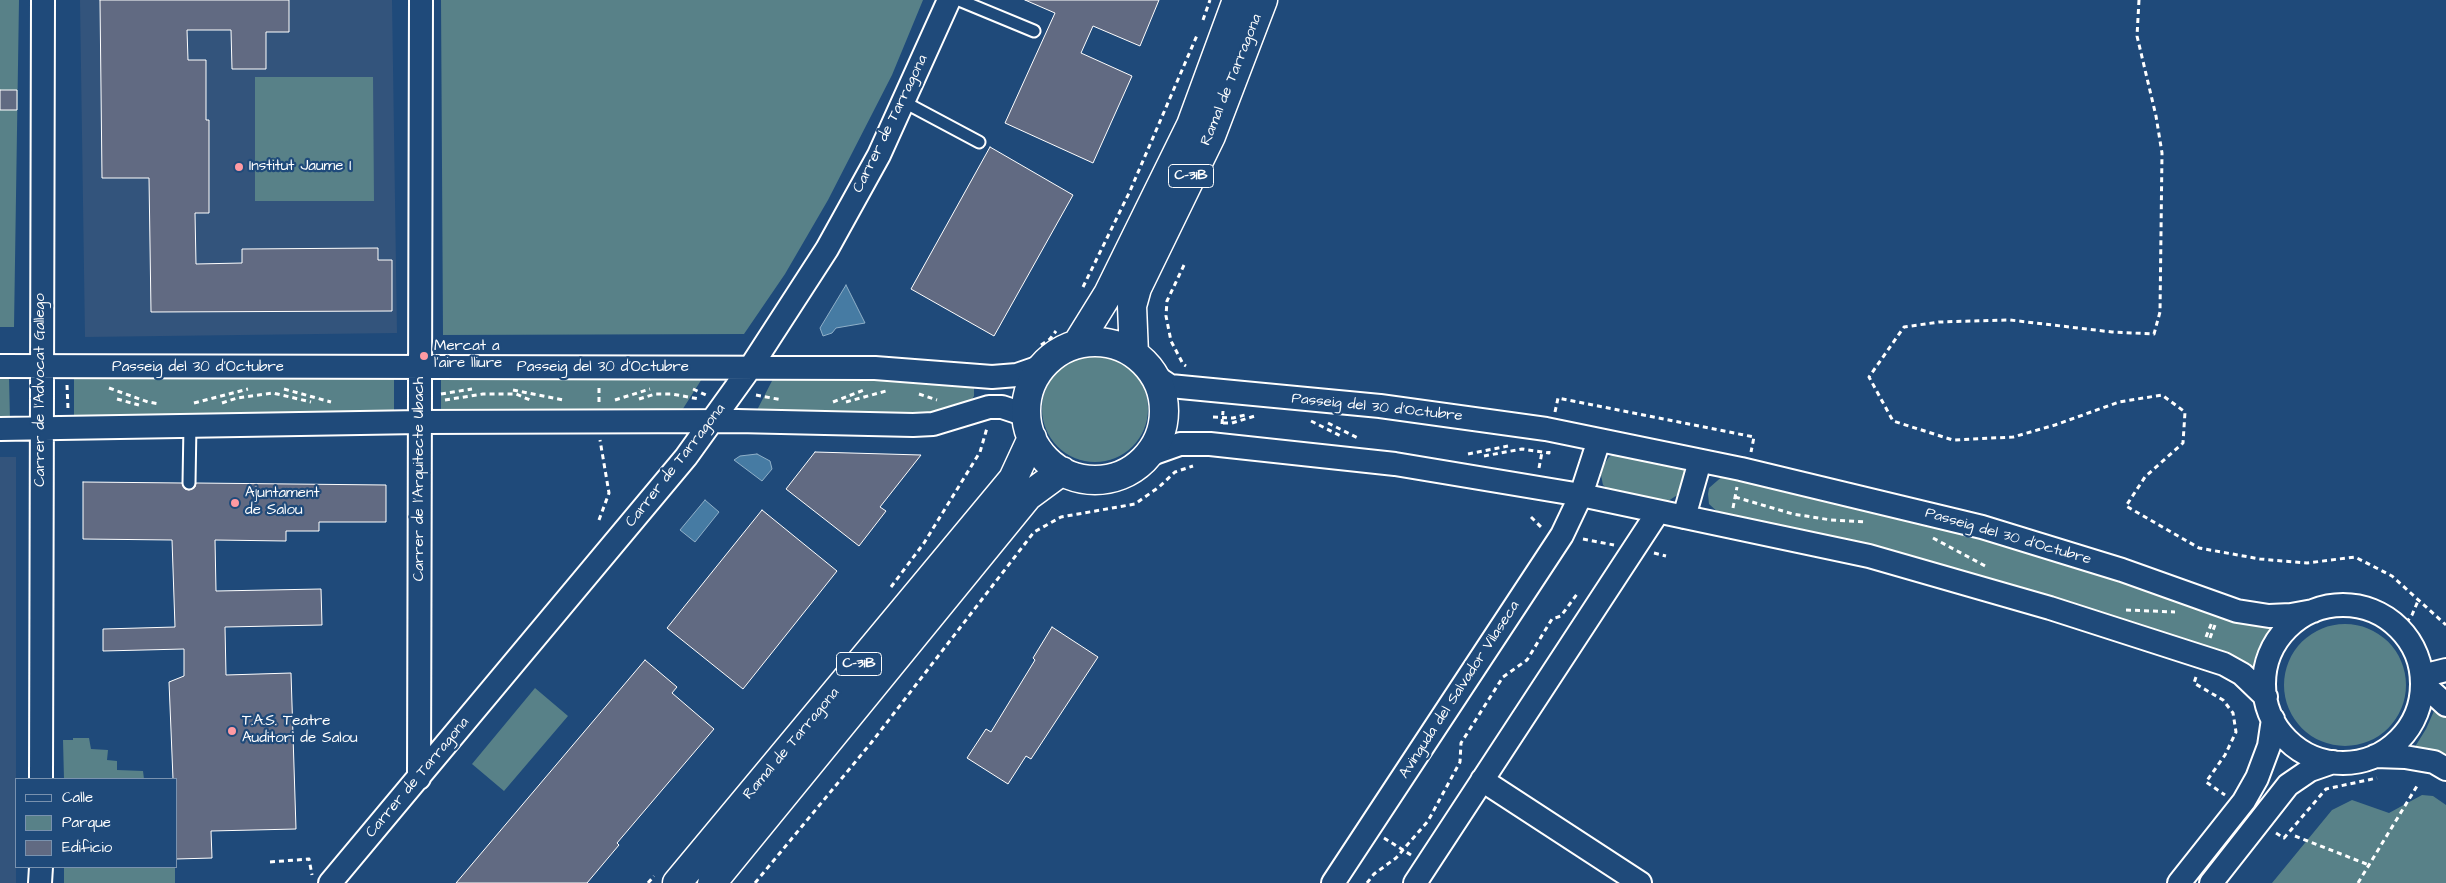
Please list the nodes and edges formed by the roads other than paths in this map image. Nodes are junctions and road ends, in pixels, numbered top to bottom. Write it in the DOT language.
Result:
graph roads {
  1 [pos="43,0"];
  2 [pos="421,0"];
  3 [pos="949,0"];
  4 [pos="959,0"];
  5 [pos="1237,0"];
  6 [pos="1263,0"];
  7 [pos="1034,31"];
  8 [pos="904,102"];
  9 [pos="979,142"];
  10 [pos="1069,335"];
  11 [pos="1134,354"];
  12 [pos="1039,357"];
  13 [pos="0,366"];
  14 [pos="41,367"];
  15 [pos="420,368"];
  16 [pos="750,368"];
  17 [pos="1155,376"];
  18 [pos="189,415"];
  19 [pos="420,422"];
  20 [pos="712,423"];
  21 [pos="1029,426"];
  22 [pos="41,427"];
  23 [pos="0,429"];
  24 [pos="1599,440"];
  25 [pos="1149,455"];
  26 [pos="1700,460"];
  27 [pos="1062,471"];
  28 [pos="189,483"];
  29 [pos="1580,494"];
  30 [pos="1658,512"];
  31 [pos="1684,516"];
  32 [pos="2313,611"];
  33 [pos="2446,670"];
  34 [pos="2422,679"];
  35 [pos="2266,697"];
  36 [pos="2446,705"];
  37 [pos="2273,719"];
  38 [pos="2375,756"];
  39 [pos="2333,762"];
  40 [pos="2446,769"];
  41 [pos="41,778"];
  42 [pos="419,778"];
  43 [pos="1482,780"];
  44 [pos="40,868"];
  45 [pos="666,879"];
  46 [pos="40,883"];
  47 [pos="330,883"];
  48 [pos="712,883"];
  49 [pos="1333,883"];
  50 [pos="1415,883"];
  51 [pos="1640,883"];
  52 [pos="2179,883"];
  53 [pos="2211,883"];
  1 -- 14 [label="street, Carrer de l'Advocat Gallego"];
  2 -- 15 [label="street, Carrer de l'Arquitecte Ubach"];
  3 -- 8 [label="street, Carrer de Tarragona"];
  4 -- 7 [label="lane"];
  5 -- 10 [label="main road, Ramal de Tarragona / C-31B"];
  6 -- 11 [label="main road, Ramal de Tarragona / C-31B"];
  8 -- 9 [label="lane"];
  8 -- 16 [label="street, Carrer de Tarragona"];
  10 -- 11 [label="main road, C-31B"];
  10 -- 12 [label="main road, C-31B"];
  11 -- 17 [label="main road, C-31B"];
  12 -- 16 [label="street, Passeig del 30 d'Octubre"];
  12 -- 21 [label="main road, C-31B"];
  13 -- 14 [label="street, Passeig del 30 d'Octubre"];
  14 -- 15 [label="street, Passeig del 30 d'Octubre"];
  14 -- 22 [label="street, Carrer de l'Advocat Gallego"];
  15 -- 16 [label="street, Passeig del 30 d'Octubre"];
  15 -- 19 [label="street, Carrer de l'Arquitecte Ubach"];
  16 -- 20 [label="street, Carrer de Tarragona"];
  17 -- 24 [label="street, Passeig del 30 d'Octubre"];
  17 -- 25 [label="main road, C-31B"];
  18 -- 19 [label="street"];
  18 -- 22 [label="street"];
  18 -- 28 [label="lane"];
  19 -- 20 [label="street"];
  19 -- 42 [label="street, Carrer de l'Arquitecte Ubach"];
  20 -- 21 [label="street"];
  20 -- 42 [label="street, Carrer de Tarragona"];
  21 -- 27 [label="main road, C-31B"];
  21 -- 45 [label="main road, Ramal de Tarragona / C-31B"];
  22 -- 23 [label="street"];
  22 -- 41 [label="street, Carrer de l'Advocat Gallego"];
  24 -- 26 [label="street, Passeig del 30 d'Octubre"];
  24 -- 29 [label="street"];
  25 -- 27 [label="main road, C-31B"];
  25 -- 29 [label="street"];
  26 -- 31 [label="street"];
  26 -- 32 [label="street, Passeig del 30 d'Octubre"];
  27 -- 48 [label="main road, Ramal de Tarragona / C-31B"];
  29 -- 30 [label="street"];
  29 -- 49 [label="street, Avinguda del Salvador Vilaseca"];
  30 -- 31 [label="street"];
  30 -- 43 [label="street"];
  31 -- 35 [label="street"];
  32 -- 34 [label="street"];
  32 -- 35 [label="street"];
  33 -- 34 [label="street"];
  34 -- 36 [label="street"];
  34 -- 38 [label="street"];
  35 -- 37 [label="street"];
  37 -- 39 [label="street"];
  37 -- 52 [label="street"];
  38 -- 39 [label="street"];
  38 -- 40 [label="street"];
  39 -- 53 [label="street"];
  42 -- 47 [label="street, Carrer de Tarragona"];
  43 -- 50 [label="street"];
  43 -- 51 [label="street"];
  44 -- 46 [label="street"];
}
